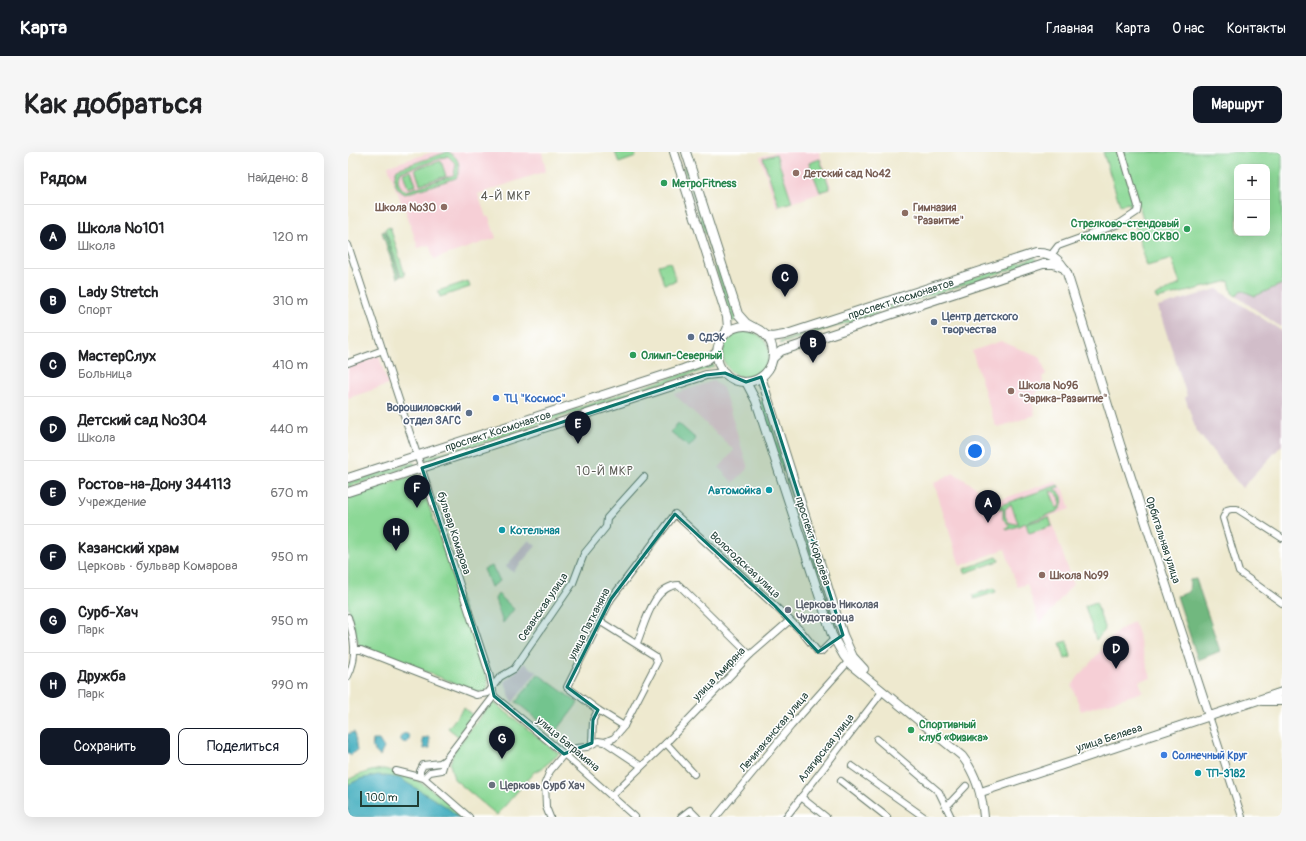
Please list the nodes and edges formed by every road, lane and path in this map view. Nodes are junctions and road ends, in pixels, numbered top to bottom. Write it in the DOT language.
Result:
graph roads {
  1 [pos="674,152"];
  2 [pos="686,152"];
  3 [pos="1122,152"];
  4 [pos="690,166"];
  5 [pos="680,170"];
  6 [pos="711,232"];
  7 [pos="701,236"];
  8 [pos="348,245"];
  9 [pos="1035,253"];
  10 [pos="1051,255"];
  11 [pos="1039,265"];
  12 [pos="1064,268"];
  13 [pos="879,304"];
  14 [pos="883,316"];
  15 [pos="753,327"];
  16 [pos="725,334"];
  17 [pos="767,336"];
  18 [pos="383,350"];
  19 [pos="717,352"];
  20 [pos="773,358"];
  21 [pos="348,363"];
  22 [pos="725,373"];
  23 [pos="761,377"];
  24 [pos="746,382"];
  25 [pos="417,455"];
  26 [pos="422,468"];
  27 [pos="793,476"];
  28 [pos="644,477"];
  29 [pos="348,478"];
  30 [pos="782,480"];
  31 [pos="348,492"];
  32 [pos="675,514"];
  33 [pos="1282,538"];
  34 [pos="1282,603"];
  35 [pos="348,617"];
  36 [pos="789,621"];
  37 [pos="601,622"];
  38 [pos="843,635"];
  39 [pos="834,639"];
  40 [pos="637,643"];
  41 [pos="355,650"];
  42 [pos="750,655"];
  43 [pos="848,662"];
  44 [pos="348,676"];
  45 [pos="492,686"];
  46 [pos="882,692"];
  47 [pos="1282,692"];
  48 [pos="494,696"];
  49 [pos="1255,701"];
  50 [pos="1282,701"];
  51 [pos="598,710"];
  52 [pos="1209,716"];
  53 [pos="624,726"];
  54 [pos="878,739"];
  55 [pos="604,742"];
  56 [pos="592,743"];
  57 [pos="666,743"];
  58 [pos="564,754"];
  59 [pos="446,760"];
  60 [pos="641,766"];
  61 [pos="852,766"];
  62 [pos="396,771"];
  63 [pos="694,774"];
  64 [pos="422,778"];
  65 [pos="841,781"];
  66 [pos="966,786"];
  67 [pos="983,792"];
  68 [pos="612,795"];
  69 [pos="801,797"];
  70 [pos="947,806"];
  71 [pos="469,817"];
  72 [pos="550,817"];
  73 [pos="635,817"];
  74 [pos="681,817"];
  75 [pos="697,817"];
  76 [pos="716,817"];
  77 [pos="786,817"];
  78 [pos="826,817"];
  79 [pos="887,817"];
  80 [pos="924,817"];
  81 [pos="951,817"];
  82 [pos="984,817"];
  83 [pos="989,817"];
  84 [pos="1242,817"];
  1 -- 5 [label="main road"];
  2 -- 4 [label="main road"];
  3 -- 10 [label="street"];
  4 -- 5 [label="main road"];
  4 -- 6 [label="main road"];
  5 -- 7 [label="main road"];
  6 -- 7 [label="main road"];
  6 -- 15 [label="main road"];
  7 -- 16 [label="main road"];
  8 -- 18 [label="street, бульвар Комарова"];
  9 -- 10 [label="main road, проспект Космонавтов"];
  9 -- 11 [label="main road"];
  9 -- 13 [label="main road, проспект Космонавтов"];
  10 -- 12 [label="main road"];
  11 -- 12 [label="main road, проспект Космонавтов"];
  11 -- 14 [label="main road, проспект Космонавтов"];
  12 -- 52 [label="main road, Орбитальная улица"];
  13 -- 14 [label="main road"];
  13 -- 17 [label="main road, проспект Космонавтов"];
  14 -- 20 [label="main road, проспект Космонавтов"];
  15 -- 16 [label="main road"];
  15 -- 17 [label="main road"];
  16 -- 19 [label="main road"];
  17 -- 20 [label="main road"];
  18 -- 21 [label="street"];
  18 -- 25 [label="street, бульвар Комарова"];
  19 -- 22 [label="main road"];
  19 -- 25 [label="main road, проспект Космонавтов"];
  20 -- 23 [label="main road"];
  22 -- 24 [label="main road"];
  22 -- 26 [label="main road, проспект Космонавтов"];
  23 -- 24 [label="main road"];
  23 -- 27 [label="main road, проспект Королёва"];
  24 -- 30 [label="main road, проспект Королёва"];
  25 -- 26 [label="street, бульвар Комарова"];
  25 -- 29 [label="main road, проспект Космонавтов"];
  26 -- 31 [label="main road, проспект Космонавтов"];
  26 -- 45 [label="street, бульвар Комарова"];
  27 -- 30 [label="main road"];
  27 -- 38 [label="main road, проспект Королёва"];
  28 -- 45 [label="street, Севанская улица"];
  30 -- 39 [label="main road, проспект Королёва"];
  32 -- 36 [label="street, Вологодская улица"];
  32 -- 37 [label="street, улица Патканяна"];
  33 -- 34 [label="street"];
  35 -- 41 [label="street"];
  36 -- 39 [label="street, Вологодская улица"];
  36 -- 42 [label="street, улица Амиряна"];
  37 -- 40 [label="street"];
  37 -- 51 [label="street, улица Патканяна"];
  38 -- 39 [label="main road"];
  38 -- 67 [label="main road, проспект Королёва"];
  39 -- 43 [label="main road, проспект Королёва"];
  40 -- 42 [label="street"];
  40 -- 53 [label="street"];
  41 -- 44 [label="street"];
  41 -- 45 [label="street"];
  42 -- 57 [label="street, улица Амиряна"];
  43 -- 46 [label="main road, проспект Королёва"];
  43 -- 76 [label="street, Ленинаканская улица"];
  45 -- 48 [label="street"];
  46 -- 67 [label="main road, проспект Королёва"];
  46 -- 69 [label="street, Алагирская улица"];
  47 -- 49 [label="main road, улица Беляева"];
  48 -- 58 [label="street, улица Баграмяна"];
  48 -- 59 [label="street"];
  49 -- 50 [label="main road"];
  49 -- 52 [label="main road, улица Беляева"];
  51 -- 53 [label="street"];
  51 -- 56 [label="street"];
  52 -- 67 [label="main road, улица Беляева"];
  52 -- 84 [label="street, Орбитальная улица"];
  53 -- 55 [label="street"];
  54 -- 70 [label="street"];
  55 -- 56 [label="street"];
  55 -- 60 [label="street"];
  56 -- 58 [label="street"];
  57 -- 60 [label="street, улица Амиряна"];
  57 -- 63 [label="street"];
  58 -- 68 [label="street, улица Баграмяна"];
  58 -- 72 [label="street"];
  59 -- 64 [label="street"];
  59 -- 64 [label="street"];
  60 -- 68 [label="street, улица Амиряна"];
  61 -- 80 [label="street"];
  62 -- 64 [label="street"];
  64 -- 71 [label="street"];
  65 -- 79 [label="street"];
  66 -- 70 [label="street"];
  67 -- 82 [label="main road, проспект Королёва"];
  67 -- 83 [label="main road, проспект Королёва"];
  68 -- 73 [label="street, улица Баграмяна"];
  69 -- 77 [label="street, Алагирская улица"];
  69 -- 78 [label="street"];
  70 -- 81 [label="street"];
  74 -- 75 [label="street"];
}
